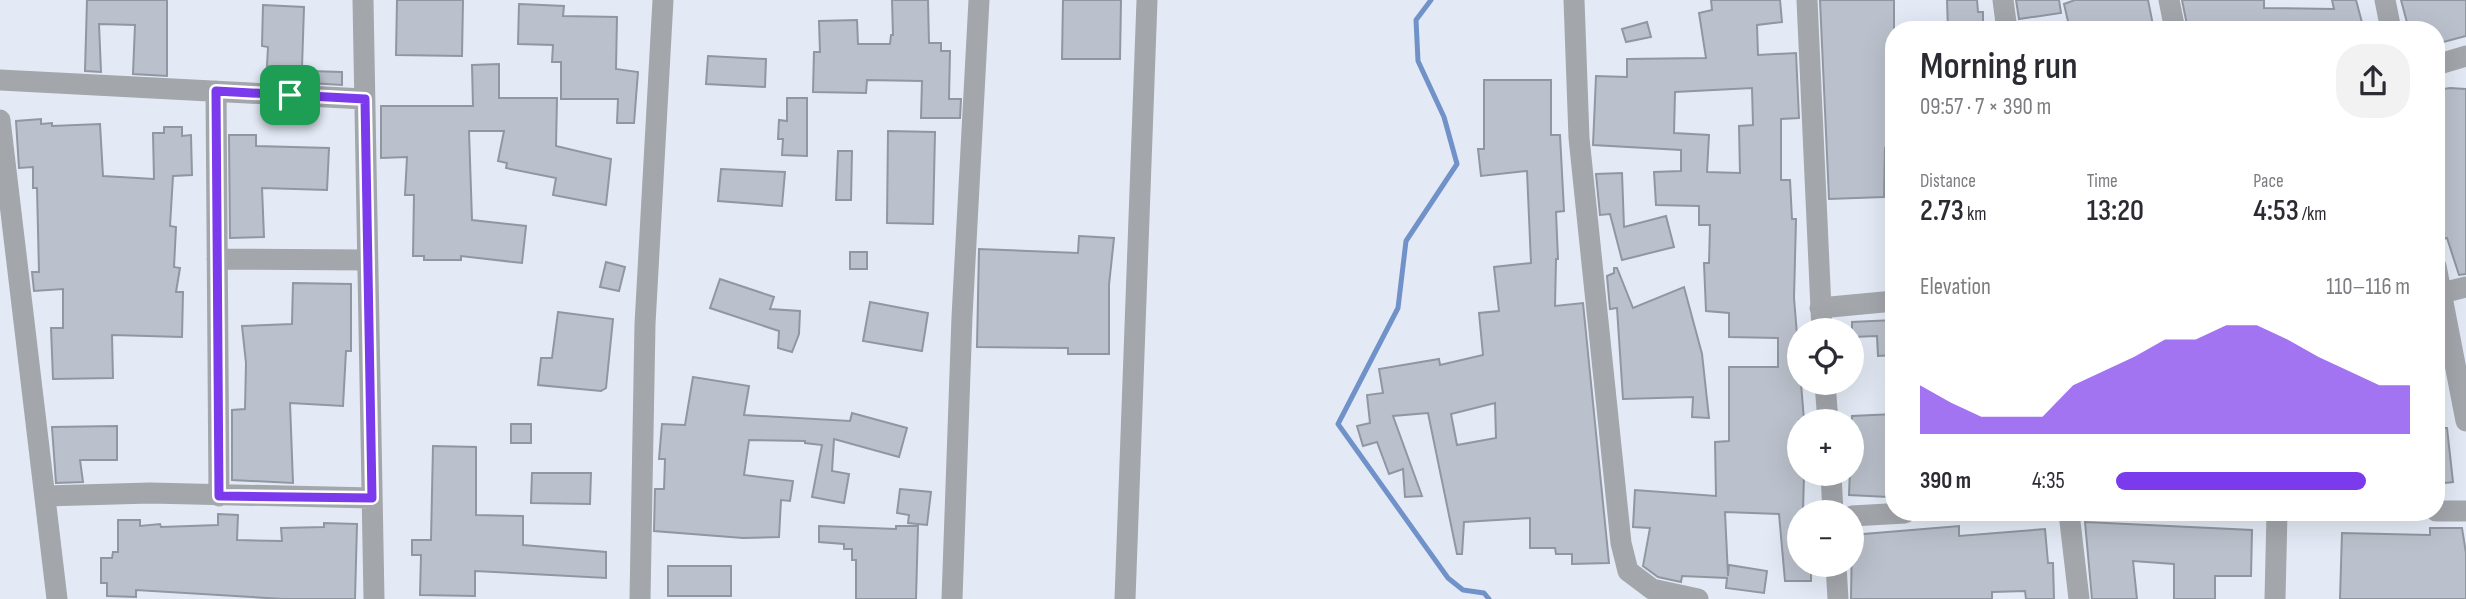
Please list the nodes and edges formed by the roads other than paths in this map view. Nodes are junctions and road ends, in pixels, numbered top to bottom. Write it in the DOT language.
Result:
graph roads {
  1 [pos="363,0"];
  2 [pos="663,0"];
  3 [pos="979,0"];
  4 [pos="1147,0"];
  5 [pos="1574,0"];
  6 [pos="1807,0"];
  7 [pos="2003,0"];
  8 [pos="2169,0"];
  9 [pos="2385,0"];
  10 [pos="2006,21"];
  11 [pos="2173,21"];
  12 [pos="2389,21"];
  13 [pos="2466,56"];
  14 [pos="2445,62"];
  15 [pos="0,80"];
  16 [pos="216,91"];
  17 [pos="365,99"];
  18 [pos="0,120"];
  19 [pos="218,259"];
  20 [pos="367,260"];
  21 [pos="2466,286"];
  22 [pos="2445,292"];
  23 [pos="1885,302"];
  24 [pos="1821,308"];
  25 [pos="2445,309"];
  26 [pos="1821,318"];
  27 [pos="2466,421"];
  28 [pos="45,496"];
  29 [pos="219,496"];
  30 [pos="372,498"];
  31 [pos="2445,511"];
  32 [pos="2466,511"];
  33 [pos="1885,514"];
  34 [pos="1864,515"];
  35 [pos="2070,521"];
  36 [pos="2277,521"];
  37 [pos="1837,577"];
  38 [pos="57,599"];
  39 [pos="374,599"];
  40 [pos="640,599"];
  41 [pos="952,599"];
  42 [pos="1125,599"];
  43 [pos="1698,599"];
  44 [pos="1838,599"];
  45 [pos="2079,599"];
  46 [pos="2276,599"];
  1 -- 17 [label="street"];
  2 -- 40 [label="street"];
  3 -- 41 [label="street"];
  4 -- 42 [label="street"];
  5 -- 43 [label="street"];
  6 -- 24 [label="street"];
  7 -- 10 [label="street"];
  8 -- 11 [label="street"];
  9 -- 12 [label="street"];
  13 -- 14 [label="street"];
  15 -- 16 [label="street"];
  16 -- 17 [label="street"];
  16 -- 19 [label="street"];
  17 -- 20 [label="street"];
  18 -- 28 [label="street"];
  19 -- 20 [label="street"];
  19 -- 29 [label="street"];
  20 -- 30 [label="street"];
  21 -- 22 [label="street"];
  23 -- 24 [label="street"];
  24 -- 26 [label="street"];
  25 -- 27 [label="street"];
  28 -- 29 [label="street"];
  28 -- 38 [label="street"];
  29 -- 30 [label="street"];
  30 -- 39 [label="street"];
  31 -- 32 [label="street"];
  33 -- 34 [label="street"];
  35 -- 45 [label="street"];
  36 -- 46 [label="street"];
  37 -- 44 [label="street"];
}
